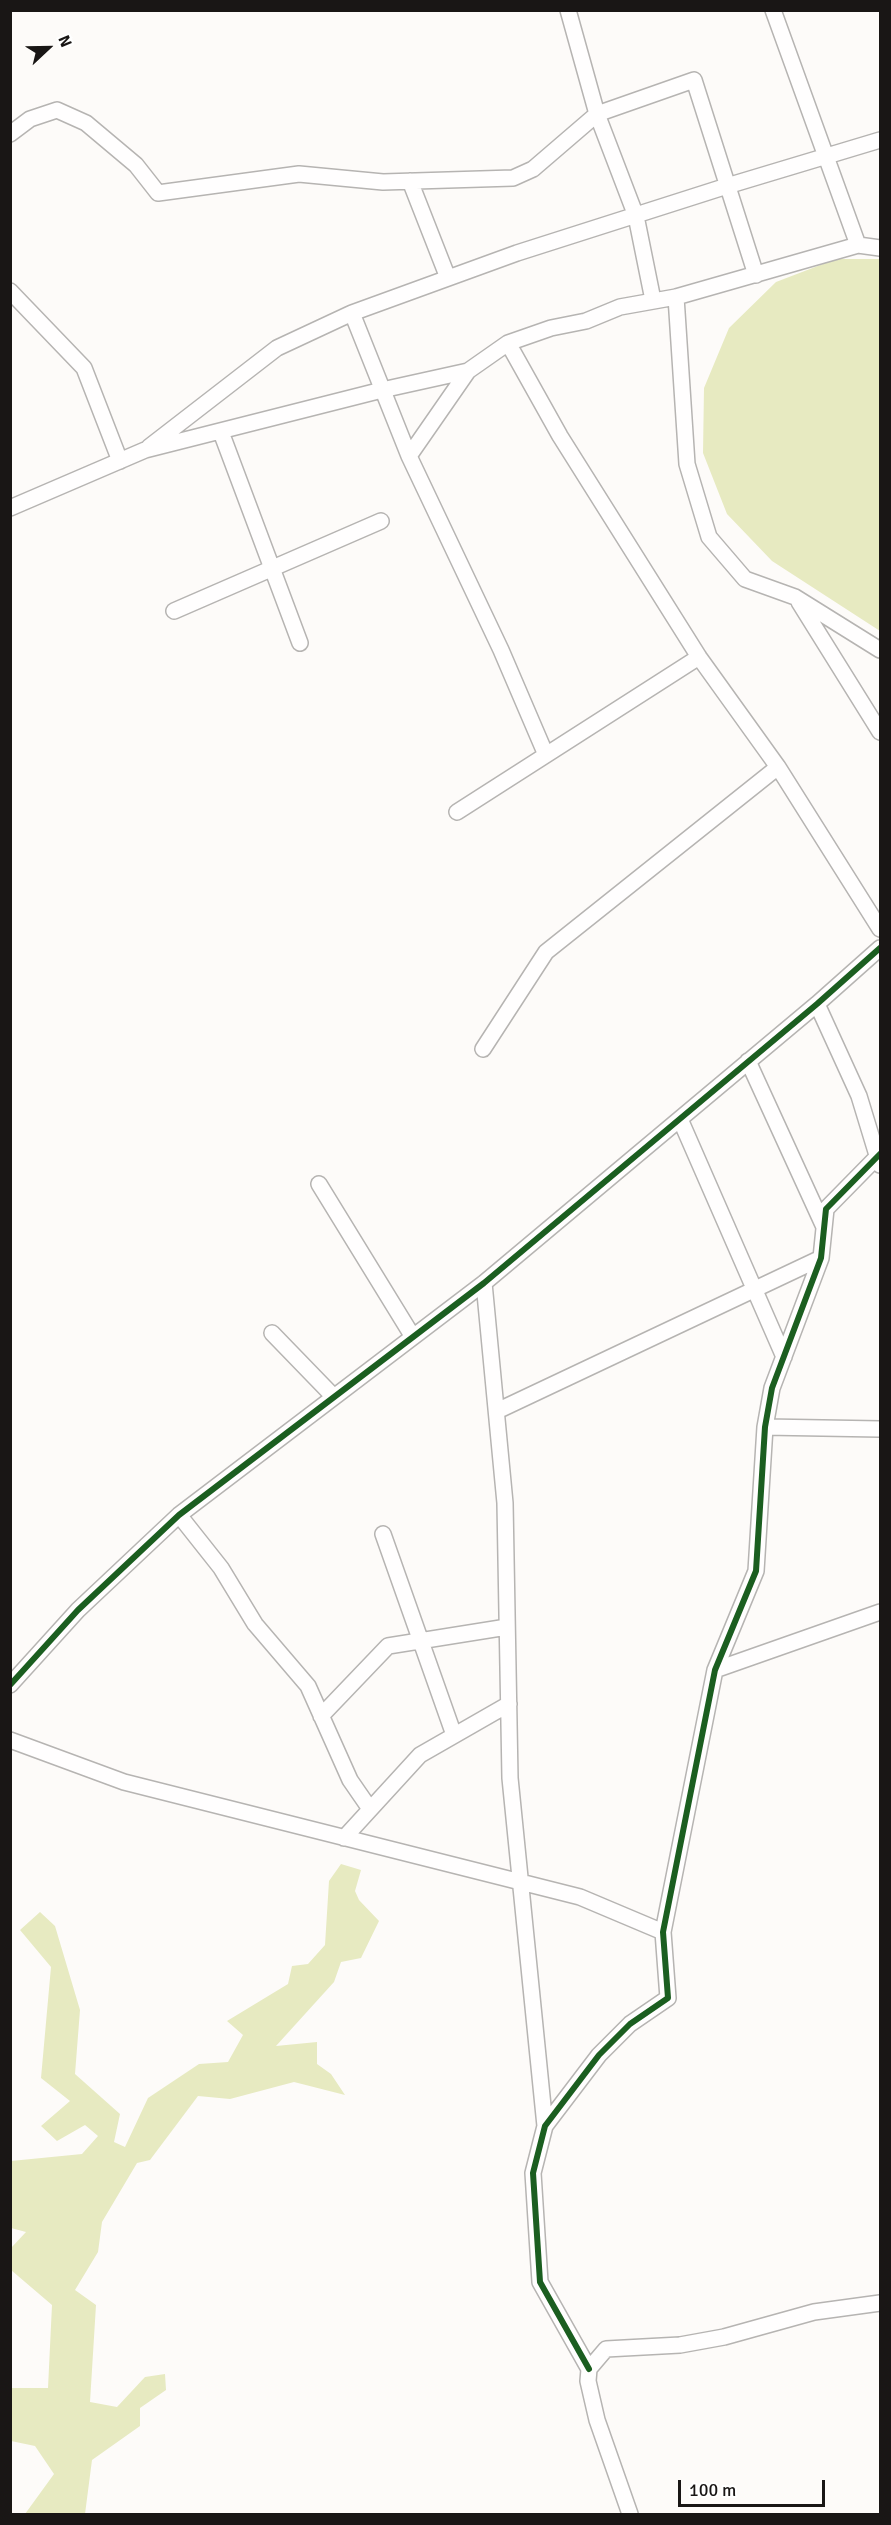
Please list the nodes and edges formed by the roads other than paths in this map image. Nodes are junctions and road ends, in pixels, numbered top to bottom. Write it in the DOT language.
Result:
graph roads {
  1 [pos="568,10"];
  2 [pos="772,10"];
  3 [pos="597,114"];
  4 [pos="10,134"];
  5 [pos="880,140"];
  6 [pos="826,157"];
  7 [pos="410,181"];
  8 [pos="728,186"];
  9 [pos="636,216"];
  10 [pos="858,245"];
  11 [pos="880,248"];
  12 [pos="756,275"];
  13 [pos="448,278"];
  14 [pos="676,297"];
  15 [pos="13,299"];
  16 [pos="653,300"];
  17 [pos="352,313"];
  18 [pos="508,343"];
  19 [pos="468,371"];
  20 [pos="382,390"];
  21 [pos="221,432"];
  22 [pos="145,450"];
  23 [pos="409,456"];
  24 [pos="120,460"];
  25 [pos="10,508"];
  26 [pos="381,521"];
  27 [pos="272,568"];
  28 [pos="795,597"];
  29 [pos="174,611"];
  30 [pos="300,643"];
  31 [pos="880,650"];
  32 [pos="699,657"];
  33 [pos="880,732"];
  34 [pos="546,755"];
  35 [pos="778,767"];
  36 [pos="457,812"];
  37 [pos="880,929"];
  38 [pos="880,948"];
  39 [pos="817,1004"];
  40 [pos="483,1049"];
  41 [pos="748,1061"];
  42 [pos="680,1119"];
  43 [pos="880,1159"];
  44 [pos="319,1184"];
  45 [pos="824,1227"];
  46 [pos="821,1258"];
  47 [pos="484,1283"];
  48 [pos="754,1289"];
  49 [pos="272,1333"];
  50 [pos="413,1337"];
  51 [pos="784,1357"];
  52 [pos="334,1397"];
  53 [pos="497,1411"];
  54 [pos="765,1427"];
  55 [pos="880,1429"];
  56 [pos="179,1515"];
  57 [pos="383,1534"];
  58 [pos="880,1612"];
  59 [pos="507,1627"];
  60 [pos="422,1640"];
  61 [pos="715,1670"];
  62 [pos="10,1685"];
  63 [pos="509,1704"];
  64 [pos="321,1716"];
  65 [pos="454,1735"];
  66 [pos="10,1740"];
  67 [pos="370,1809"];
  68 [pos="344,1838"];
  69 [pos="520,1882"];
  70 [pos="663,1932"];
  71 [pos="545,2126"];
  72 [pos="880,2303"];
  73 [pos="589,2369"];
  74 [pos="630,2514"];
  1 -- 3 [label="street"];
  2 -- 6 [label="street"];
  3 -- 7 [label="street"];
  3 -- 8 [label="street"];
  3 -- 9 [label="street"];
  4 -- 7 [label="street"];
  5 -- 6 [label="street"];
  6 -- 8 [label="street"];
  6 -- 10 [label="street"];
  7 -- 13 [label="street"];
  8 -- 9 [label="street"];
  8 -- 12 [label="street"];
  9 -- 13 [label="street"];
  9 -- 16 [label="street"];
  10 -- 11 [label="street"];
  10 -- 12 [label="street"];
  12 -- 14 [label="street"];
  13 -- 17 [label="street"];
  14 -- 16 [label="street"];
  14 -- 28 [label="street"];
  15 -- 24 [label="street"];
  16 -- 18 [label="street"];
  17 -- 20 [label="street"];
  17 -- 22 [label="street"];
  18 -- 19 [label="street"];
  18 -- 32 [label="street"];
  19 -- 20 [label="street"];
  19 -- 23 [label="street"];
  20 -- 21 [label="street"];
  20 -- 23 [label="street"];
  21 -- 22 [label="street"];
  21 -- 27 [label="street"];
  22 -- 24 [label="street"];
  23 -- 34 [label="street"];
  24 -- 25 [label="street"];
  26 -- 27 [label="street"];
  27 -- 29 [label="street"];
  27 -- 30 [label="street"];
  28 -- 31 [label="street"];
  28 -- 33 [label="street"];
  32 -- 34 [label="street"];
  32 -- 35 [label="street"];
  34 -- 36 [label="street"];
  35 -- 37 [label="street"];
  35 -- 40 [label="street"];
  38 -- 39 [label="street"];
  39 -- 41 [label="street"];
  39 -- 43 [label="street"];
  41 -- 42 [label="street"];
  41 -- 45 [label="street"];
  42 -- 47 [label="street"];
  42 -- 48 [label="street"];
  43 -- 45 [label="street"];
  44 -- 50 [label="street"];
  45 -- 46 [label="street"];
  46 -- 48 [label="street"];
  46 -- 51 [label="street"];
  47 -- 50 [label="street"];
  47 -- 53 [label="street"];
  48 -- 51 [label="street"];
  48 -- 53 [label="street"];
  49 -- 52 [label="street"];
  50 -- 52 [label="street"];
  51 -- 54 [label="street"];
  52 -- 56 [label="street"];
  53 -- 59 [label="street"];
  54 -- 55 [label="street"];
  54 -- 61 [label="street"];
  56 -- 62 [label="street"];
  56 -- 64 [label="street"];
  57 -- 60 [label="street"];
  58 -- 61 [label="street"];
  59 -- 60 [label="street"];
  59 -- 63 [label="street"];
  60 -- 64 [label="street"];
  60 -- 65 [label="street"];
  61 -- 70 [label="street"];
  63 -- 65 [label="street"];
  63 -- 69 [label="street"];
  64 -- 67 [label="street"];
  65 -- 67 [label="street"];
  66 -- 68 [label="street"];
  67 -- 68 [label="street"];
  68 -- 69 [label="street"];
  69 -- 70 [label="street"];
  69 -- 71 [label="street"];
  70 -- 71 [label="street"];
  71 -- 73 [label="street"];
  72 -- 73 [label="street"];
  73 -- 74 [label="street"];
}
